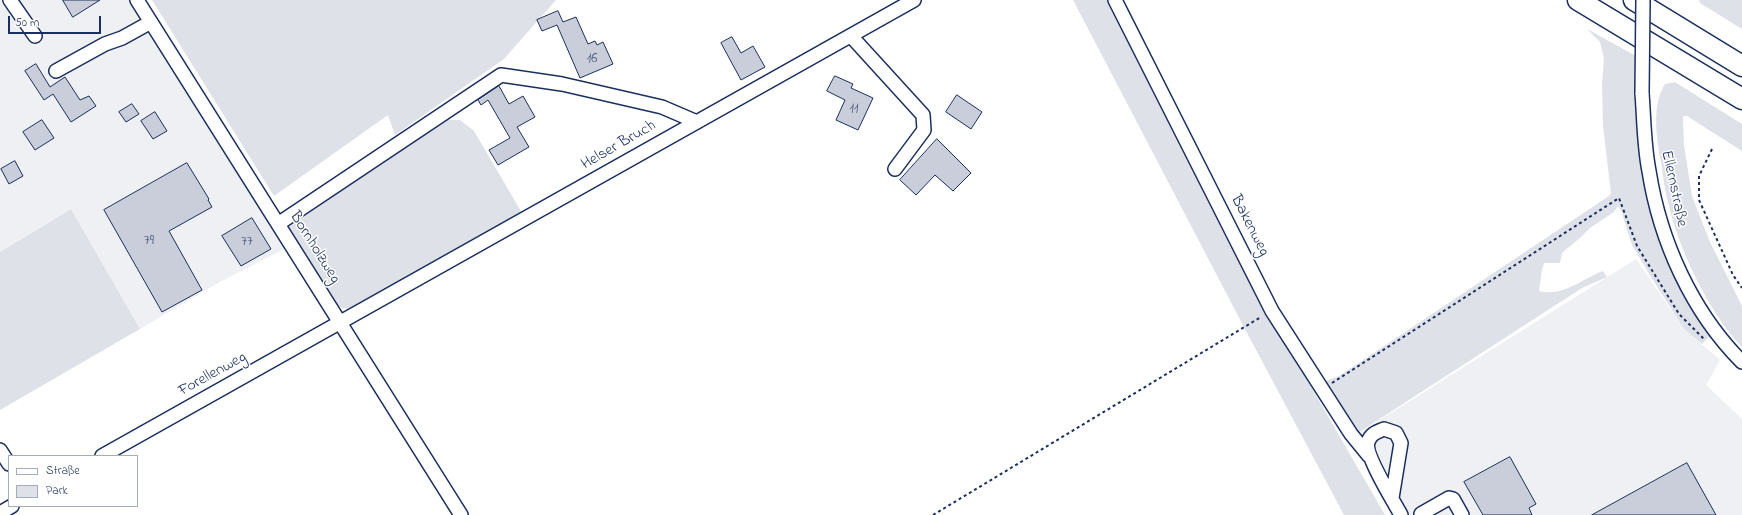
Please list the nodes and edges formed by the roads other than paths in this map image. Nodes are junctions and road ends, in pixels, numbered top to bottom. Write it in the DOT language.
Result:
graph roads {
  1 [pos="10,0"];
  2 [pos="138,0"];
  3 [pos="914,0"];
  4 [pos="1115,0"];
  5 [pos="1578,0"];
  6 [pos="1634,0"];
  7 [pos="1643,0"];
  8 [pos="151,22"];
  9 [pos="35,36"];
  10 [pos="851,36"];
  11 [pos="1742,66"];
  12 [pos="56,71"];
  13 [pos="1742,99"];
  14 [pos="696,122"];
  15 [pos="895,169"];
  16 [pos="278,224"];
  17 [pos="341,323"];
  18 [pos="1742,362"];
  19 [pos="0,450"];
  20 [pos="104,455"];
  21 [pos="1369,456"];
  22 [pos="8,462"];
  23 [pos="1392,498"];
  24 [pos="10,507"];
  25 [pos="0,513"];
  26 [pos="1421,514"];
  27 [pos="461,515"];
  28 [pos="1401,515"];
  29 [pos="1462,515"];
  1 -- 9 [label="street"];
  2 -- 8 [label="street, Bornholzweg"];
  3 -- 10 [label="street, Helser Bruch"];
  4 -- 21 [label="street, Bakenweg"];
  5 -- 13 [label="highway"];
  6 -- 11 [label="highway"];
  7 -- 18 [label="street, Ellernstraße, bridge"];
  8 -- 12 [label="street"];
  8 -- 16 [label="street, Bornholzweg"];
  10 -- 14 [label="street, Helser Bruch"];
  10 -- 15 [label="street"];
  14 -- 16 [label="street"];
  14 -- 17 [label="street, Helser Bruch"];
  16 -- 17 [label="street, Bornholzweg"];
  17 -- 20 [label="street, Forellenweg"];
  17 -- 27 [label="street, Bornholzweg"];
  19 -- 22 [label="street"];
  21 -- 23 [label="street, Bakenweg"];
  21 -- 23 [label="street"];
  23 -- 28 [label="street, Bakenweg"];
  24 -- 25 [label="street"];
  26 -- 29 [label="street"];
}
